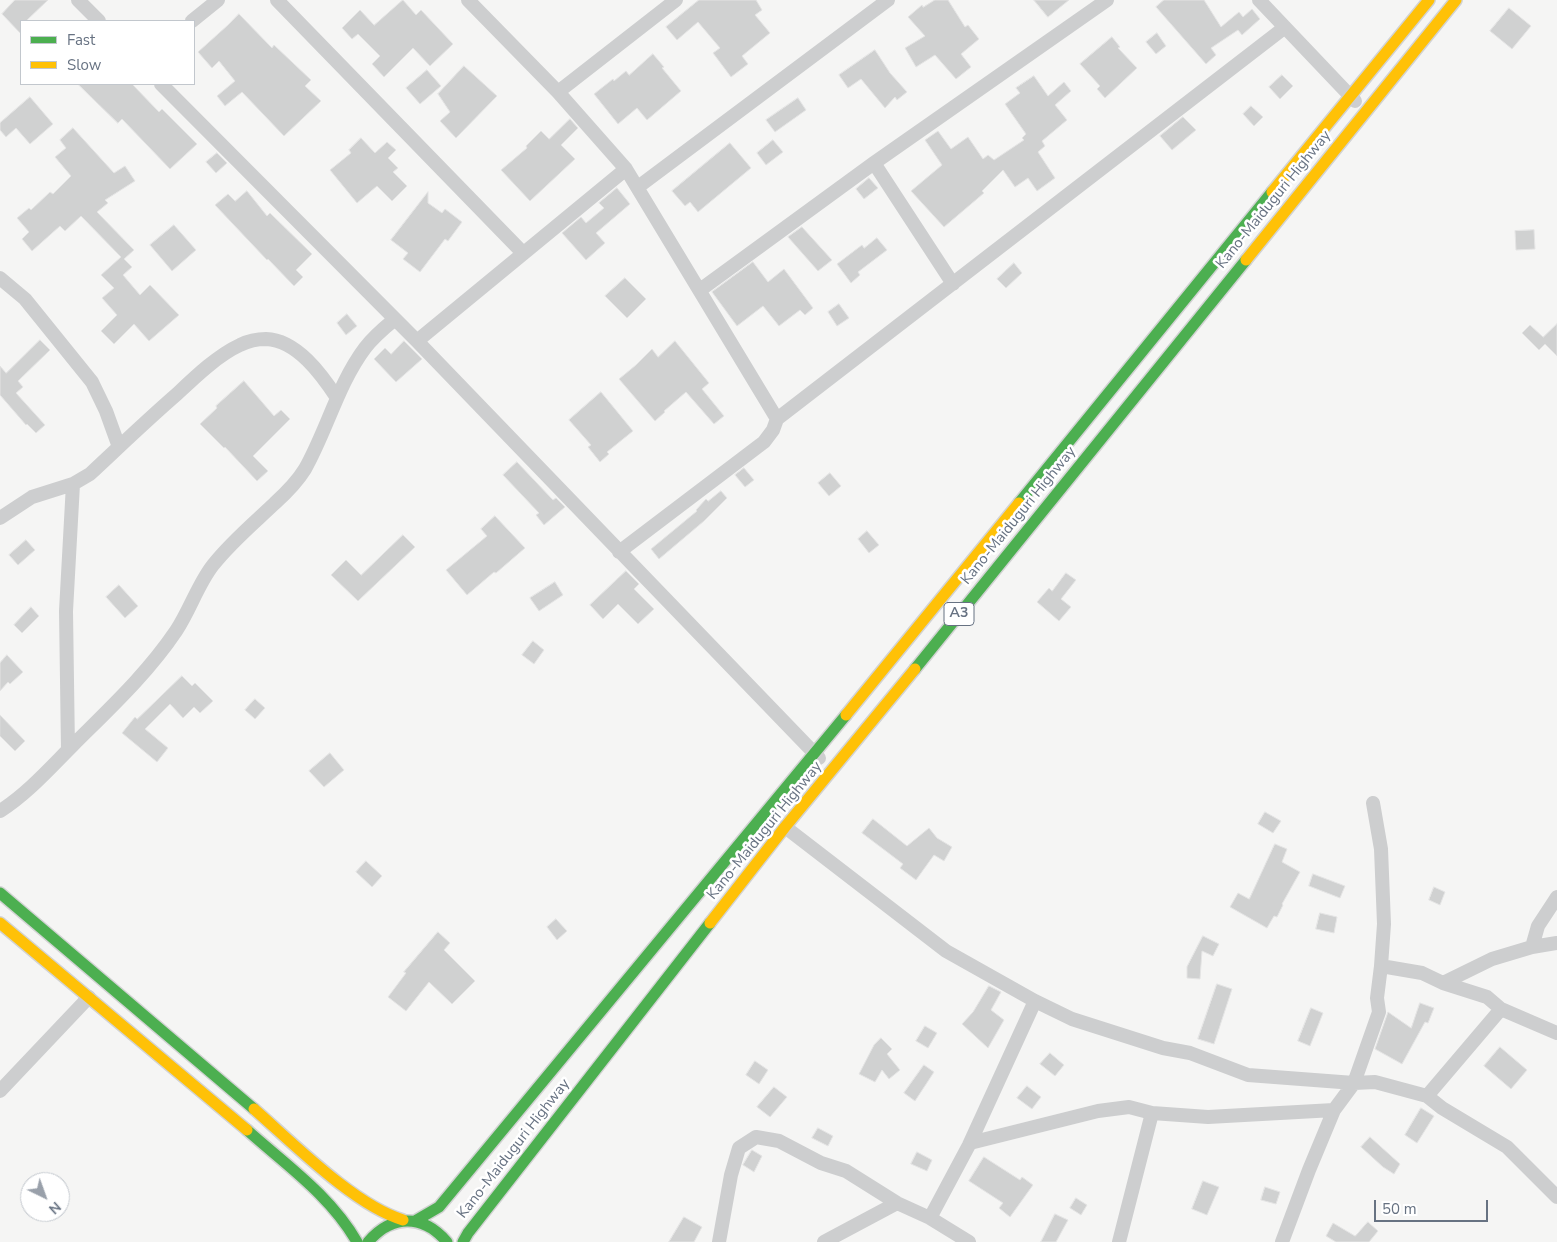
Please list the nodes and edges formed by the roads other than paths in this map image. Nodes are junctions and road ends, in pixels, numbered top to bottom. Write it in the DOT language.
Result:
graph roads {
  1 [pos="78,0"];
  2 [pos="218,0"];
  3 [pos="277,0"];
  4 [pos="468,0"];
  5 [pos="676,0"];
  6 [pos="888,0"];
  7 [pos="1107,0"];
  8 [pos="1259,0"];
  9 [pos="1429,0"];
  10 [pos="1456,0"];
  11 [pos="98,20"];
  12 [pos="193,20"];
  13 [pos="1284,28"];
  14 [pos="162,85"];
  15 [pos="558,92"];
  16 [pos="1351,96"];
  17 [pos="1366,111"];
  18 [pos="874,163"];
  19 [pos="626,169"];
  20 [pos="638,187"];
  21 [pos="523,253"];
  22 [pos="0,278"];
  23 [pos="953,284"];
  24 [pos="700,290"];
  25 [pos="395,319"];
  26 [pos="416,340"];
  27 [pos="337,398"];
  28 [pos="777,419"];
  29 [pos="119,447"];
  30 [pos="72,484"];
  31 [pos="0,518"];
  32 [pos="619,552"];
  33 [pos="68,750"];
  34 [pos="814,754"];
  35 [pos="834,769"];
  36 [pos="1373,803"];
  37 [pos="0,811"];
  38 [pos="785,828"];
  39 [pos="0,892"];
  40 [pos="1557,897"];
  41 [pos="0,923"];
  42 [pos="1557,943"];
  43 [pos="1532,947"];
  44 [pos="1381,966"];
  45 [pos="1444,983"];
  46 [pos="88,996"];
  47 [pos="1035,1001"];
  48 [pos="1501,1009"];
  49 [pos="1557,1033"];
  50 [pos="1354,1083"];
  51 [pos="0,1091"];
  52 [pos="1427,1096"];
  53 [pos="1334,1110"];
  54 [pos="1152,1113"];
  55 [pos="970,1143"];
  56 [pos="1557,1197"];
  57 [pos="897,1203"];
  58 [pos="930,1218"];
  59 [pos="403,1220"];
  60 [pos="415,1221"];
  61 [pos="357,1242"];
  62 [pos="368,1242"];
  63 [pos="447,1242"];
  64 [pos="463,1242"];
  65 [pos="719,1242"];
  66 [pos="824,1242"];
  67 [pos="969,1242"];
  68 [pos="1119,1242"];
  69 [pos="1282,1242"];
  1 -- 11 [label="street"];
  2 -- 12 [label="street"];
  3 -- 21 [label="street"];
  4 -- 15 [label="street"];
  5 -- 15 [label="street"];
  6 -- 20 [label="street"];
  7 -- 18 [label="street"];
  8 -- 13 [label="street"];
  9 -- 16 [label="main road, Kano-Maiduguri Highway / A3"];
  10 -- 17 [label="main road, Kano-Maiduguri Highway / A3"];
  13 -- 16 [label="street"];
  13 -- 23 [label="street"];
  14 -- 25 [label="street"];
  15 -- 19 [label="street"];
  16 -- 17 [label="street"];
  16 -- 34 [label="main road, Kano-Maiduguri Highway / A3"];
  17 -- 35 [label="main road, Kano-Maiduguri Highway / A3"];
  18 -- 23 [label="street"];
  18 -- 24 [label="street"];
  19 -- 20 [label="street"];
  19 -- 21 [label="street"];
  20 -- 24 [label="street"];
  21 -- 26 [label="street"];
  22 -- 29 [label="street"];
  23 -- 28 [label="street"];
  24 -- 28 [label="street"];
  25 -- 26 [label="street"];
  25 -- 27 [label="street"];
  26 -- 32 [label="street"];
  27 -- 29 [label="street"];
  27 -- 33 [label="street"];
  28 -- 32 [label="street"];
  29 -- 30 [label="street"];
  30 -- 31 [label="street"];
  30 -- 33 [label="street"];
  32 -- 34 [label="street"];
  33 -- 37 [label="street"];
  34 -- 35 [label="street"];
  34 -- 60 [label="main road, Kano-Maiduguri Highway / A3"];
  35 -- 38 [label="main road, Kano-Maiduguri Highway / A3"];
  36 -- 44 [label="street"];
  38 -- 47 [label="street"];
  38 -- 64 [label="main road, Kano-Maiduguri Highway / A3"];
  39 -- 59 [label="main road"];
  40 -- 43 [label="street"];
  41 -- 46 [label="main road"];
  42 -- 43 [label="street"];
  43 -- 45 [label="street"];
  44 -- 45 [label="street"];
  44 -- 50 [label="street"];
  45 -- 48 [label="street"];
  46 -- 51 [label="street"];
  46 -- 61 [label="main road"];
  47 -- 50 [label="street"];
  47 -- 55 [label="street"];
  48 -- 49 [label="street"];
  48 -- 52 [label="street"];
  50 -- 52 [label="street"];
  50 -- 53 [label="street"];
  52 -- 56 [label="street"];
  53 -- 54 [label="street"];
  53 -- 69 [label="street"];
  54 -- 55 [label="street"];
  54 -- 68 [label="street"];
  55 -- 58 [label="street"];
  57 -- 58 [label="street"];
  57 -- 65 [label="street"];
  57 -- 66 [label="street"];
  58 -- 67 [label="street"];
  59 -- 60 [label="main road"];
  59 -- 62 [label="main road"];
  60 -- 63 [label="main road"];
}
